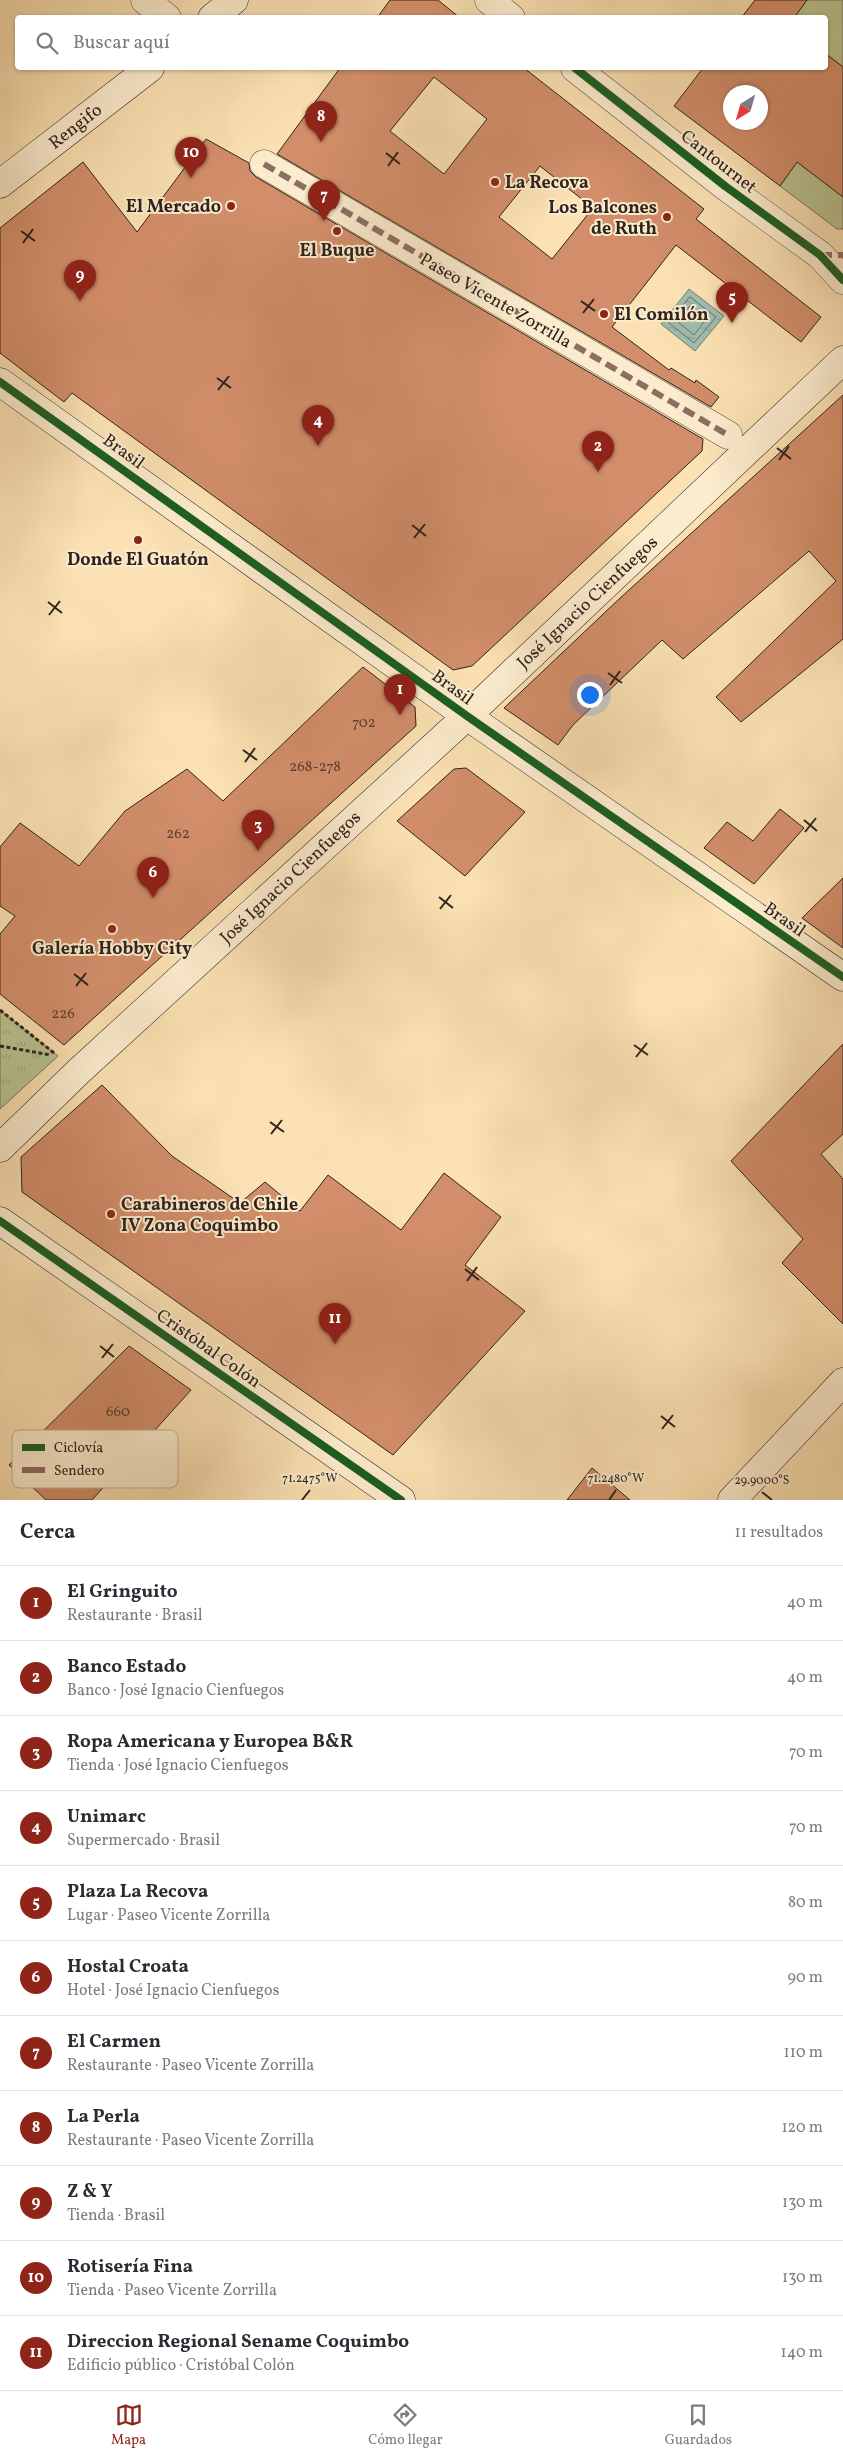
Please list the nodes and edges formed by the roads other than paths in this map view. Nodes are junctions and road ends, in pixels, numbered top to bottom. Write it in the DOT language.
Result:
graph roads {
  1 [pos="145,0"];
  2 [pos="234,0"];
  3 [pos="489,0"];
  4 [pos="163,15"];
  5 [pos="216,15"];
  6 [pos="507,15"];
  7 [pos="147,70"];
  8 [pos="578,70"];
  9 [pos="264,164"];
  10 [pos="0,184"];
  11 [pos="832,255"];
  12 [pos="843,280"];
  13 [pos="843,360"];
  14 [pos="0,382"];
  15 [pos="728,435"];
  16 [pos="467,716"];
  17 [pos="843,977"];
  18 [pos="0,1148"];
  19 [pos="0,1221"];
  20 [pos="843,1382"];
  21 [pos="401,1500"];
  22 [pos="732,1500"];
  1 -- 4 [label="street"];
  2 -- 5 [label="street"];
  3 -- 6 [label="street"];
  7 -- 10 [label="street, Rengifo"];
  8 -- 11 [label="street, Cantournet"];
  9 -- 15 [label="street, Paseo Vicente Zorrilla"];
  11 -- 12 [label="street, Cantournet"];
  13 -- 16 [label="street, José Ignacio Cienfuegos"];
  14 -- 16 [label="street, Brasil"];
  16 -- 17 [label="street, Brasil"];
  16 -- 18 [label="street, José Ignacio Cienfuegos"];
  19 -- 21 [label="street, Cristóbal Colón"];
  20 -- 22 [label="street"];
}
